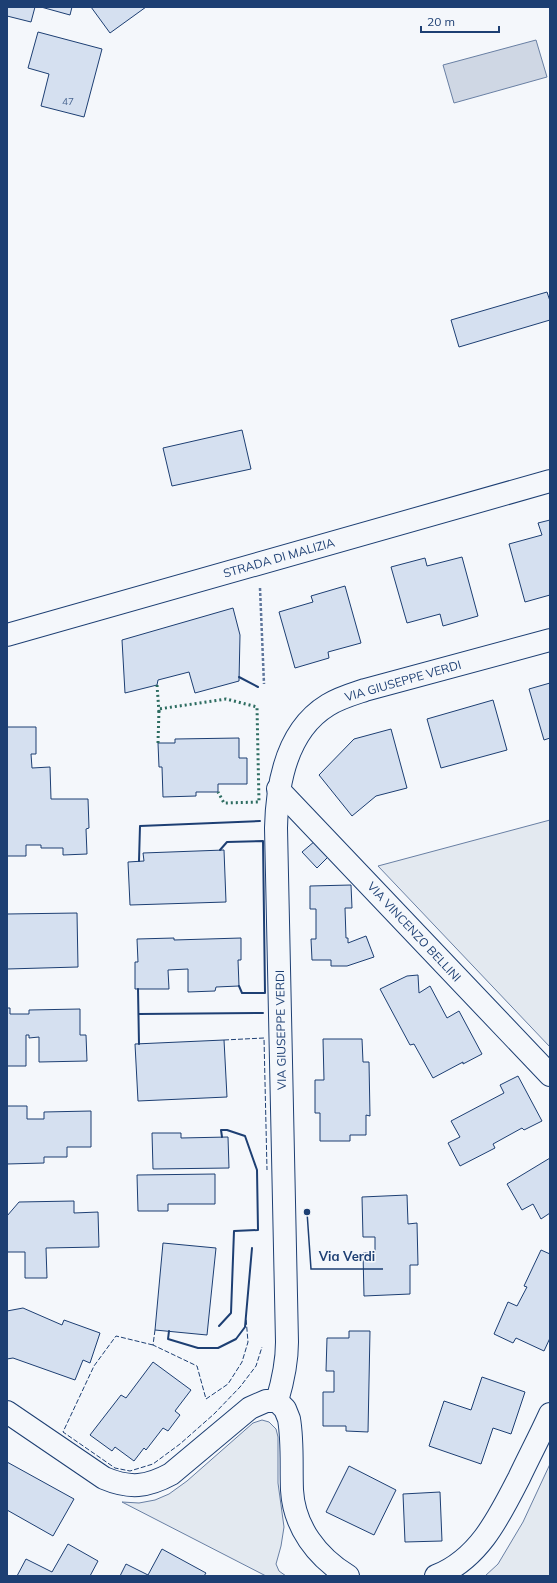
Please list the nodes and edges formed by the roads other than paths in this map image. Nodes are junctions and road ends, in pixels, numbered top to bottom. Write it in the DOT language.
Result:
graph roads {
  1 [pos="550,481"];
  2 [pos="7,635"];
  3 [pos="550,640"];
  4 [pos="278,788"];
  5 [pos="550,1075"];
  6 [pos="277,1401"];
  7 [pos="8,1413"];
  8 [pos="550,1414"];
  9 [pos="348,1576"];
  10 [pos="436,1576"];
  1 -- 2 [label="street, STRADA DI MALIZIA"];
  3 -- 4 [label="street, VIA GIUSEPPE VERDI"];
  4 -- 5 [label="street, VIA VINCENZO BELLINI"];
  4 -- 6 [label="street, VIA GIUSEPPE VERDI"];
  6 -- 7 [label="street"];
  6 -- 9 [label="street"];
  8 -- 10 [label="street"];
}
